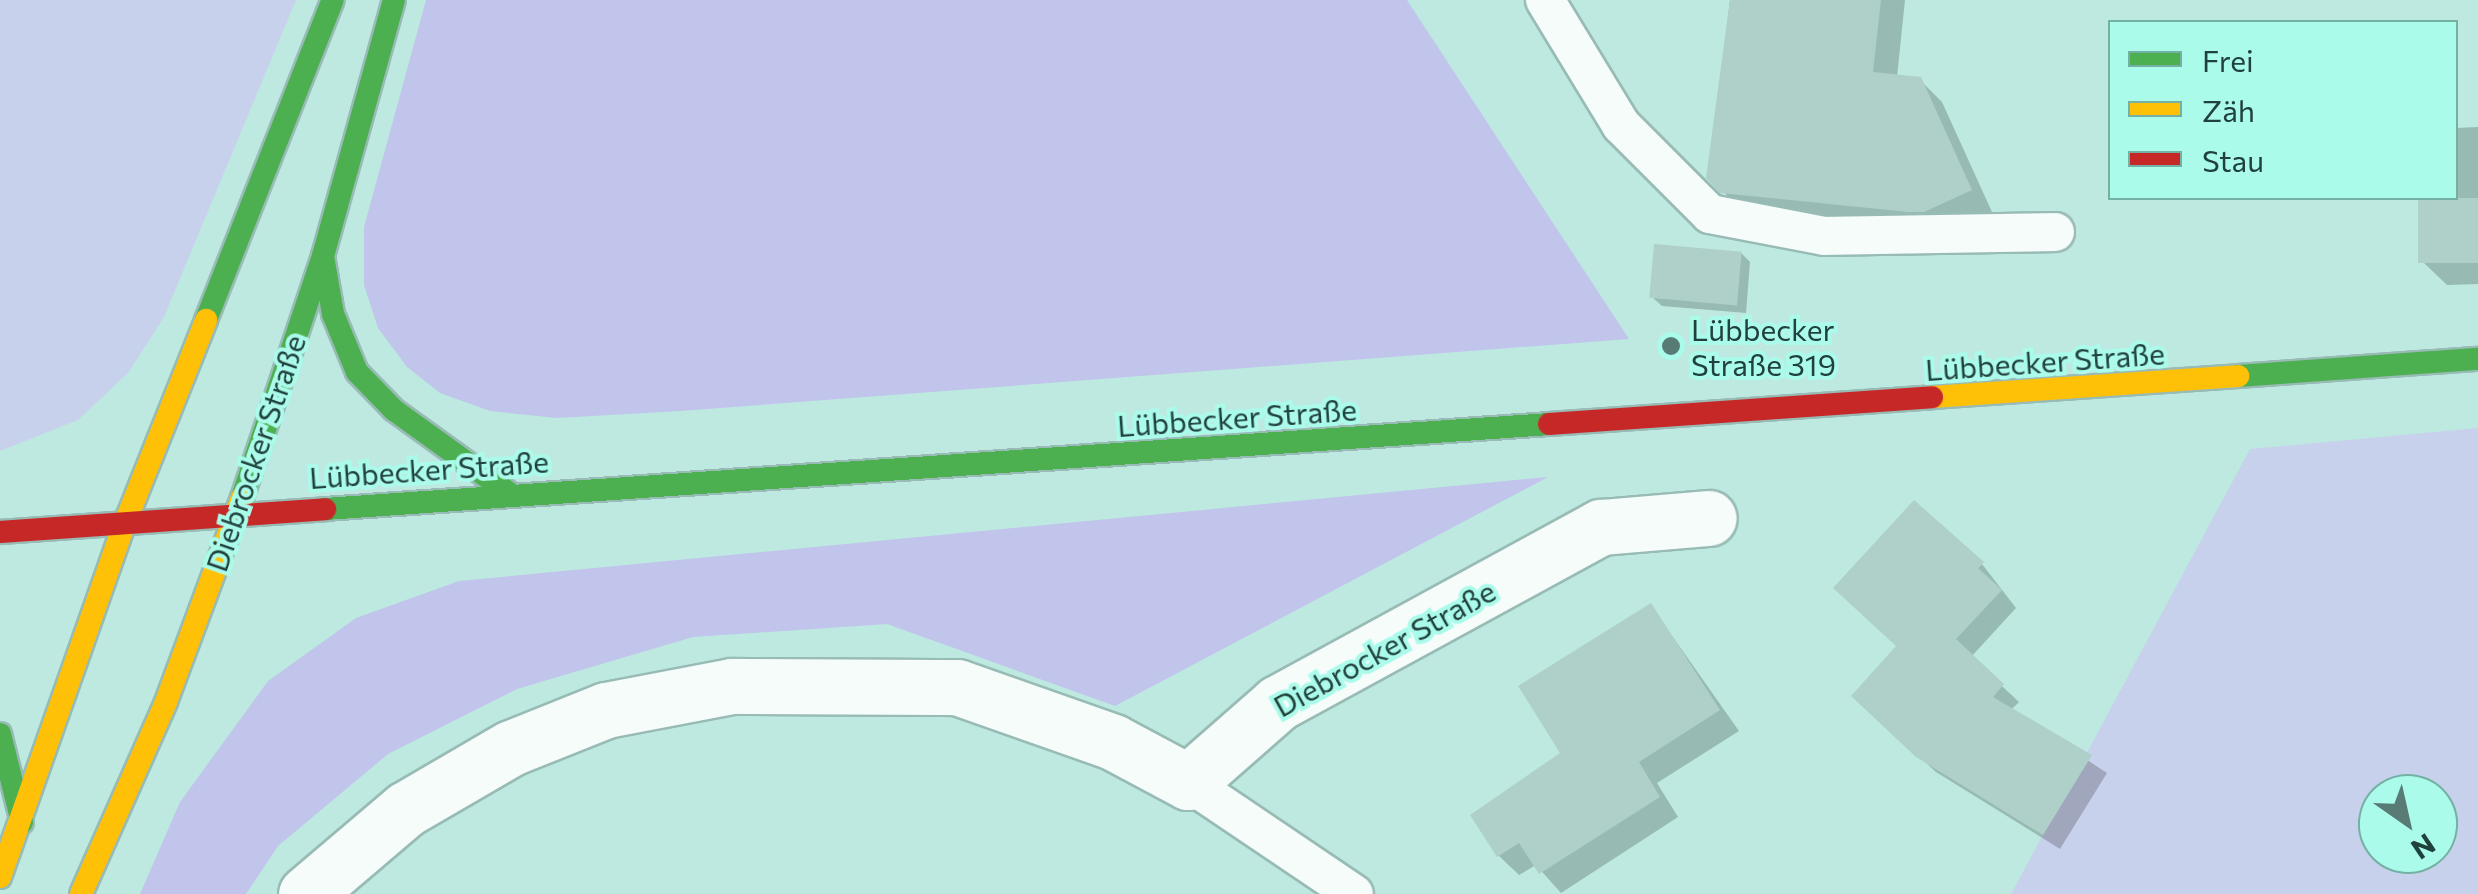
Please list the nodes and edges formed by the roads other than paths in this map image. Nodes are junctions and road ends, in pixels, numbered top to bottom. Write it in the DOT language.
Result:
graph roads {
  1 [pos="333,0"];
  2 [pos="394,0"];
  3 [pos="1545,0"];
  4 [pos="2055,232"];
  5 [pos="322,256"];
  6 [pos="2478,358"];
  7 [pos="509,493"];
  8 [pos="237,514"];
  9 [pos="1710,518"];
  10 [pos="125,523"];
  11 [pos="0,532"];
  12 [pos="0,734"];
  13 [pos="1188,782"];
  14 [pos="22,822"];
  15 [pos="0,876"];
  16 [pos="81,894"];
  17 [pos="306,894"];
  18 [pos="1354,894"];
  1 -- 10 [label="main road"];
  2 -- 5 [label="main road, Diebrocker Straße"];
  3 -- 4 [label="lane"];
  5 -- 7 [label="main road"];
  5 -- 8 [label="main road, Diebrocker Straße"];
  6 -- 7 [label="main road, Lübbecker Straße"];
  7 -- 8 [label="main road, Lübbecker Straße"];
  8 -- 10 [label="main road, Lübbecker Straße"];
  8 -- 16 [label="main road, Diebrocker Straße"];
  9 -- 13 [label="street, Diebrocker Straße"];
  10 -- 11 [label="main road, Lübbecker Straße"];
  10 -- 14 [label="main road"];
  12 -- 14 [label="main road"];
  13 -- 17 [label="street"];
  13 -- 18 [label="lane"];
  14 -- 15 [label="main road"];
}
